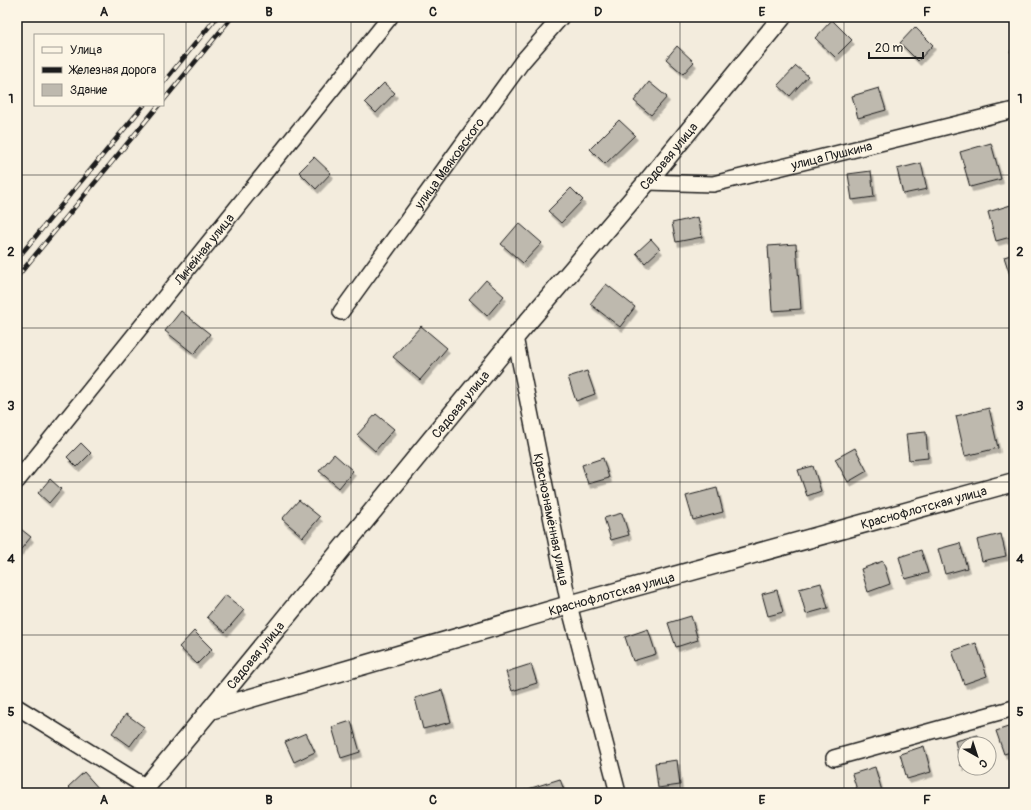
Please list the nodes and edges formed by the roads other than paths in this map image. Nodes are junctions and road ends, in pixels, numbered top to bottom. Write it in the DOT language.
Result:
graph roads {
  1 [pos="390,17"];
  2 [pos="561,17"];
  3 [pos="778,18"];
  4 [pos="1014,110"];
  5 [pos="647,182"];
  6 [pos="341,312"];
  7 [pos="514,337"];
  8 [pos="17,481"];
  9 [pos="1014,482"];
  10 [pos="569,605"];
  11 [pos="17,707"];
  12 [pos="1014,708"];
  13 [pos="210,710"];
  14 [pos="834,758"];
  15 [pos="143,790"];
  16 [pos="618,793"];
  1 -- 8 [label="street, Линейная улица"];
  2 -- 6 [label="street, улица Маяковского"];
  3 -- 5 [label="street, Садовая улица"];
  4 -- 5 [label="street, улица Пушкина"];
  5 -- 7 [label="street, Садовая улица"];
  7 -- 10 [label="street, Краснознамённая улица"];
  7 -- 13 [label="street, Садовая улица"];
  9 -- 10 [label="street, Краснофлотская улица"];
  10 -- 13 [label="street, Краснофлотская улица"];
  10 -- 16 [label="street, Краснознамённая улица"];
  11 -- 15 [label="street"];
  12 -- 14 [label="street"];
  13 -- 15 [label="street, Садовая улица"];
}
